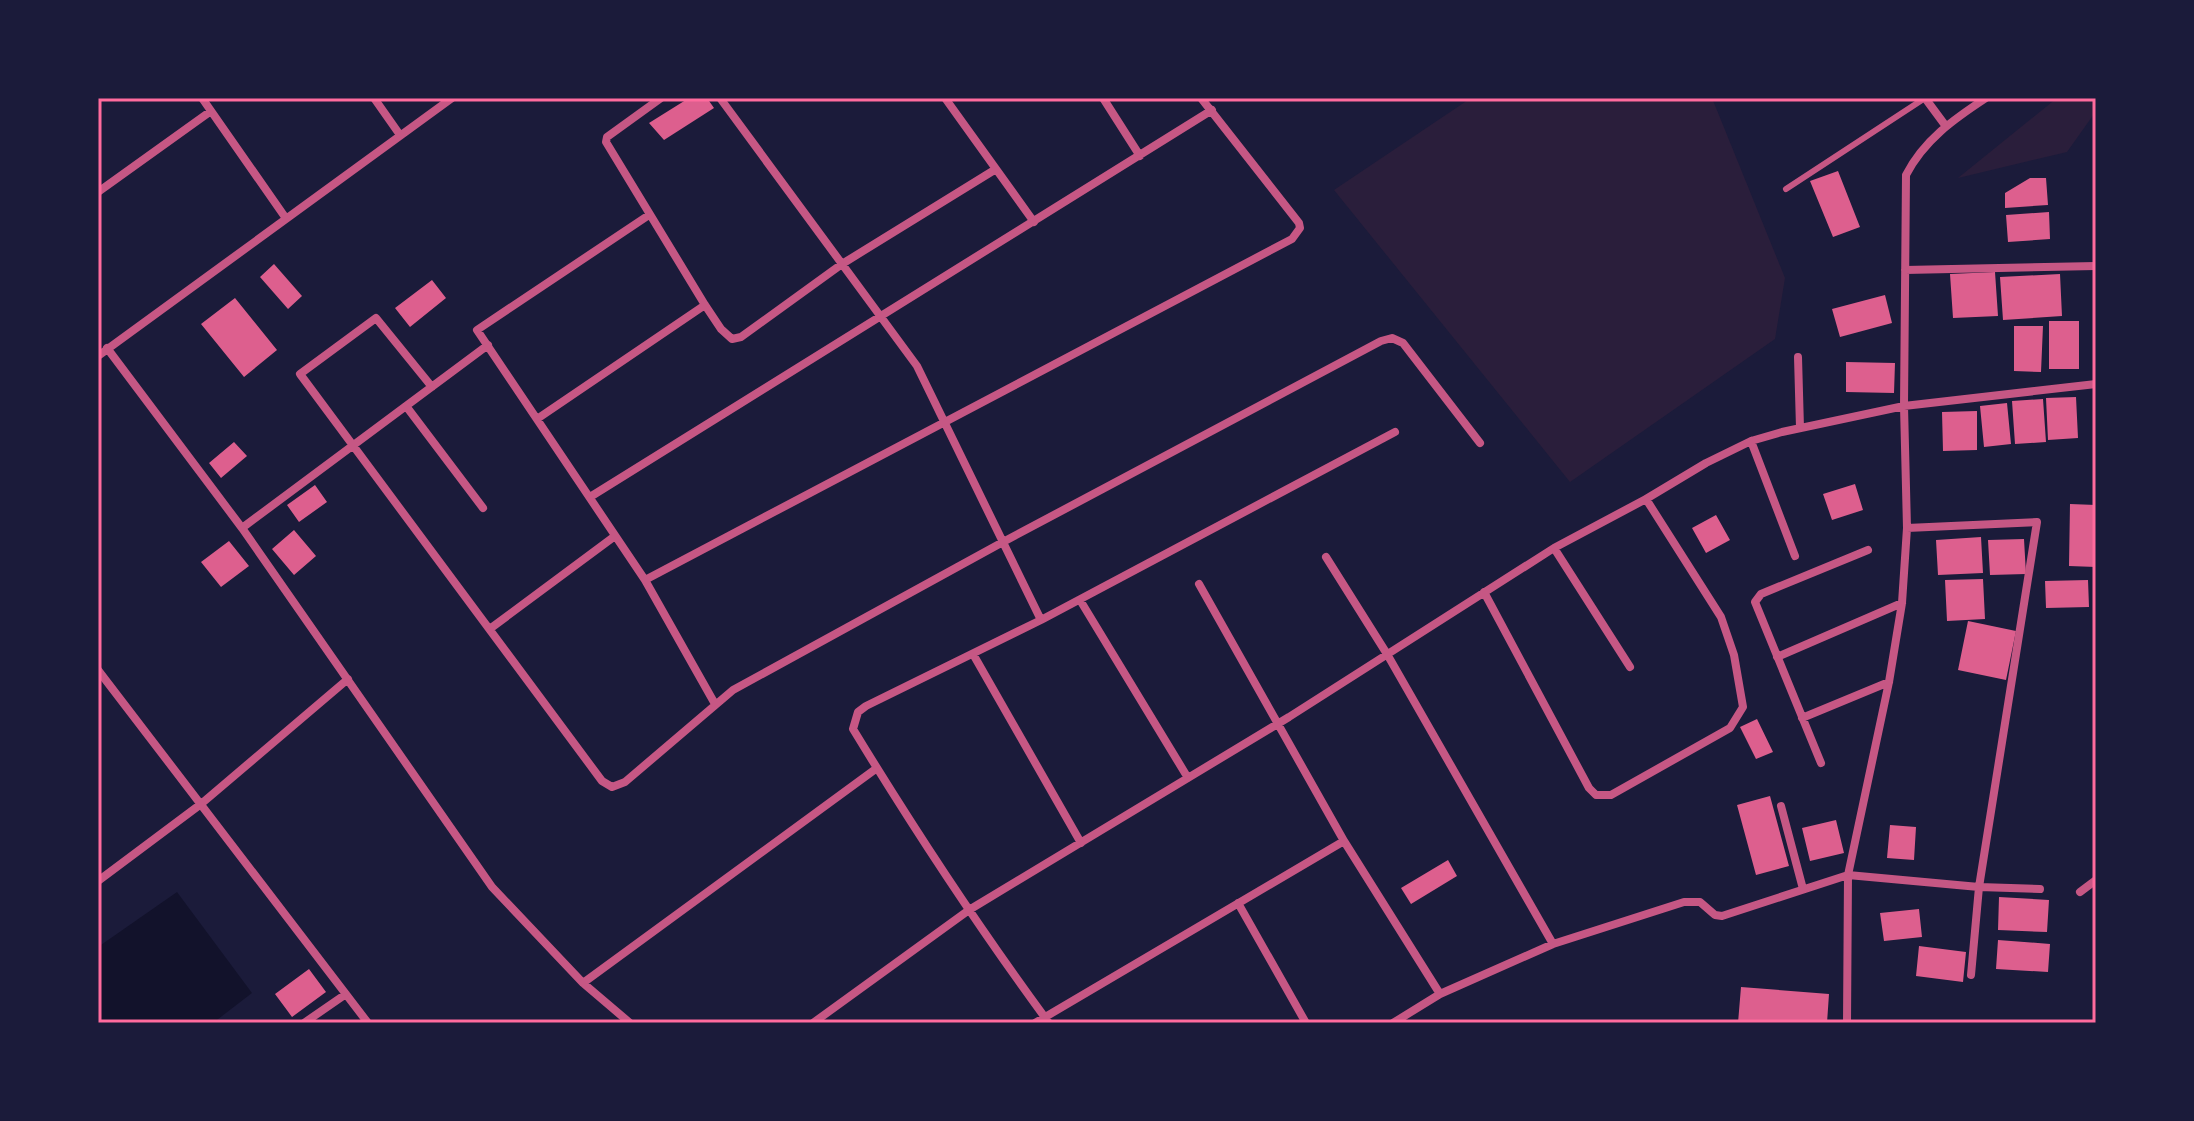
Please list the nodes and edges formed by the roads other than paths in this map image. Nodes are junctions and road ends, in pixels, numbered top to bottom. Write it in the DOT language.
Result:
graph roads {
  1 [pos="202,98"];
  2 [pos="374,98"];
  3 [pos="452,98"];
  4 [pos="661,98"];
  5 [pos="720,98"];
  6 [pos="945,98"];
  7 [pos="1103,98"];
  8 [pos="1201,98"];
  9 [pos="1925,98"];
  10 [pos="1986,98"];
  11 [pos="1212,110"];
  12 [pos="211,111"];
  13 [pos="1945,125"];
  14 [pos="400,135"];
  15 [pos="1140,156"];
  16 [pos="996,169"];
  17 [pos="98,179"];
  18 [pos="1786,189"];
  19 [pos="101,190"];
  20 [pos="649,215"];
  21 [pos="285,217"];
  22 [pos="1034,222"];
  23 [pos="842,264"];
  24 [pos="2096,266"];
  25 [pos="1905,270"];
  26 [pos="705,305"];
  27 [pos="881,318"];
  28 [pos="488,345"];
  29 [pos="107,348"];
  30 [pos="98,356"];
  31 [pos="1798,357"];
  32 [pos="2096,384"];
  33 [pos="432,387"];
  34 [pos="406,406"];
  35 [pos="1904,406"];
  36 [pos="537,419"];
  37 [pos="944,422"];
  38 [pos="1800,428"];
  39 [pos="1395,432"];
  40 [pos="1751,441"];
  41 [pos="1480,443"];
  42 [pos="354,445"];
  43 [pos="590,497"];
  44 [pos="1646,499"];
  45 [pos="483,508"];
  46 [pos="242,528"];
  47 [pos="1907,528"];
  48 [pos="615,536"];
  49 [pos="1003,542"];
  50 [pos="1554,548"];
  51 [pos="1868,550"];
  52 [pos="1795,556"];
  53 [pos="1326,557"];
  54 [pos="645,580"];
  55 [pos="1199,584"];
  56 [pos="1484,592"];
  57 [pos="1080,600"];
  58 [pos="1902,603"];
  59 [pos="1041,620"];
  60 [pos="491,628"];
  61 [pos="973,654"];
  62 [pos="1387,654"];
  63 [pos="1777,657"];
  64 [pos="1630,667"];
  65 [pos="98,670"];
  66 [pos="348,679"];
  67 [pos="1889,682"];
  68 [pos="715,704"];
  69 [pos="1802,718"];
  70 [pos="1279,723"];
  71 [pos="1821,763"];
  72 [pos="877,768"];
  73 [pos="1188,778"];
  74 [pos="201,804"];
  75 [pos="1781,806"];
  76 [pos="1344,841"];
  77 [pos="1081,843"];
  78 [pos="1848,875"];
  79 [pos="2096,880"];
  80 [pos="98,881"];
  81 [pos="1979,887"];
  82 [pos="1803,889"];
  83 [pos="2040,889"];
  84 [pos="2080,892"];
  85 [pos="1238,903"];
  86 [pos="969,910"];
  87 [pos="1553,944"];
  88 [pos="1971,975"];
  89 [pos="583,983"];
  90 [pos="346,994"];
  91 [pos="1440,994"];
  92 [pos="1046,1020"];
  93 [pos="304,1023"];
  94 [pos="368,1023"];
  95 [pos="630,1023"];
  96 [pos="813,1023"];
  97 [pos="1035,1023"];
  98 [pos="1306,1023"];
  99 [pos="1393,1023"];
  100 [pos="1847,1023"];
  1 -- 12 [label="street"];
  2 -- 14 [label="street"];
  3 -- 14 [label="street"];
  4 -- 20 [label="street"];
  5 -- 23 [label="street"];
  6 -- 16 [label="street"];
  7 -- 15 [label="street"];
  8 -- 11 [label="street"];
  9 -- 13 [label="street"];
  9 -- 18 [label="lane"];
  10 -- 13 [label="street"];
  11 -- 15 [label="street"];
  11 -- 37 [label="street"];
  12 -- 19 [label="street"];
  12 -- 21 [label="street"];
  13 -- 25 [label="street"];
  14 -- 21 [label="street"];
  15 -- 22 [label="street"];
  16 -- 22 [label="street"];
  16 -- 23 [label="street"];
  17 -- 19 [label="street"];
  20 -- 26 [label="street"];
  20 -- 28 [label="street"];
  21 -- 29 [label="street"];
  22 -- 27 [label="street"];
  23 -- 26 [label="street"];
  23 -- 27 [label="street"];
  24 -- 25 [label="street"];
  25 -- 35 [label="street"];
  26 -- 36 [label="street"];
  27 -- 37 [label="street"];
  27 -- 43 [label="street"];
  28 -- 33 [label="street"];
  28 -- 36 [label="street"];
  29 -- 30 [label="street"];
  29 -- 46 [label="street"];
  31 -- 38 [label="street"];
  32 -- 35 [label="street"];
  33 -- 34 [label="street"];
  33 -- 42 [label="street"];
  34 -- 42 [label="street"];
  34 -- 45 [label="street"];
  35 -- 38 [label="street"];
  35 -- 47 [label="street"];
  36 -- 43 [label="street"];
  37 -- 49 [label="street"];
  37 -- 54 [label="street"];
  38 -- 40 [label="street"];
  39 -- 57 [label="street"];
  40 -- 44 [label="street"];
  40 -- 52 [label="street"];
  41 -- 49 [label="street"];
  42 -- 46 [label="street"];
  42 -- 60 [label="street"];
  43 -- 48 [label="street"];
  44 -- 50 [label="street"];
  44 -- 56 [label="street"];
  46 -- 66 [label="street"];
  47 -- 58 [label="street"];
  47 -- 81 [label="street"];
  48 -- 54 [label="street"];
  48 -- 60 [label="street"];
  49 -- 59 [label="street"];
  49 -- 68 [label="street"];
  50 -- 56 [label="street"];
  50 -- 64 [label="street"];
  51 -- 63 [label="street"];
  53 -- 62 [label="street"];
  54 -- 68 [label="street"];
  55 -- 70 [label="street"];
  56 -- 62 [label="street"];
  57 -- 59 [label="street"];
  57 -- 73 [label="street"];
  58 -- 63 [label="street"];
  58 -- 67 [label="street"];
  59 -- 61 [label="street"];
  60 -- 68 [label="street"];
  61 -- 72 [label="street"];
  61 -- 77 [label="street"];
  62 -- 70 [label="street"];
  62 -- 87 [label="street"];
  63 -- 69 [label="street"];
  65 -- 74 [label="street"];
  66 -- 74 [label="street"];
  66 -- 89 [label="street"];
  67 -- 69 [label="street"];
  67 -- 78 [label="street"];
  69 -- 71 [label="street"];
  70 -- 73 [label="street"];
  70 -- 76 [label="street"];
  72 -- 86 [label="street"];
  72 -- 89 [label="street"];
  73 -- 77 [label="street"];
  74 -- 80 [label="street"];
  74 -- 90 [label="street"];
  75 -- 82 [label="street"];
  76 -- 85 [label="street"];
  76 -- 91 [label="street"];
  77 -- 86 [label="street"];
  78 -- 81 [label="street"];
  78 -- 82 [label="street"];
  78 -- 100 [label="street"];
  79 -- 84 [label="street"];
  81 -- 83 [label="street"];
  81 -- 88 [label="street"];
  82 -- 87 [label="street"];
  85 -- 92 [label="street"];
  85 -- 98 [label="street"];
  86 -- 92 [label="street"];
  86 -- 96 [label="street"];
  87 -- 91 [label="street"];
  89 -- 95 [label="street"];
  90 -- 93 [label="street"];
  90 -- 94 [label="street"];
  91 -- 99 [label="street"];
  92 -- 97 [label="street"];
}
